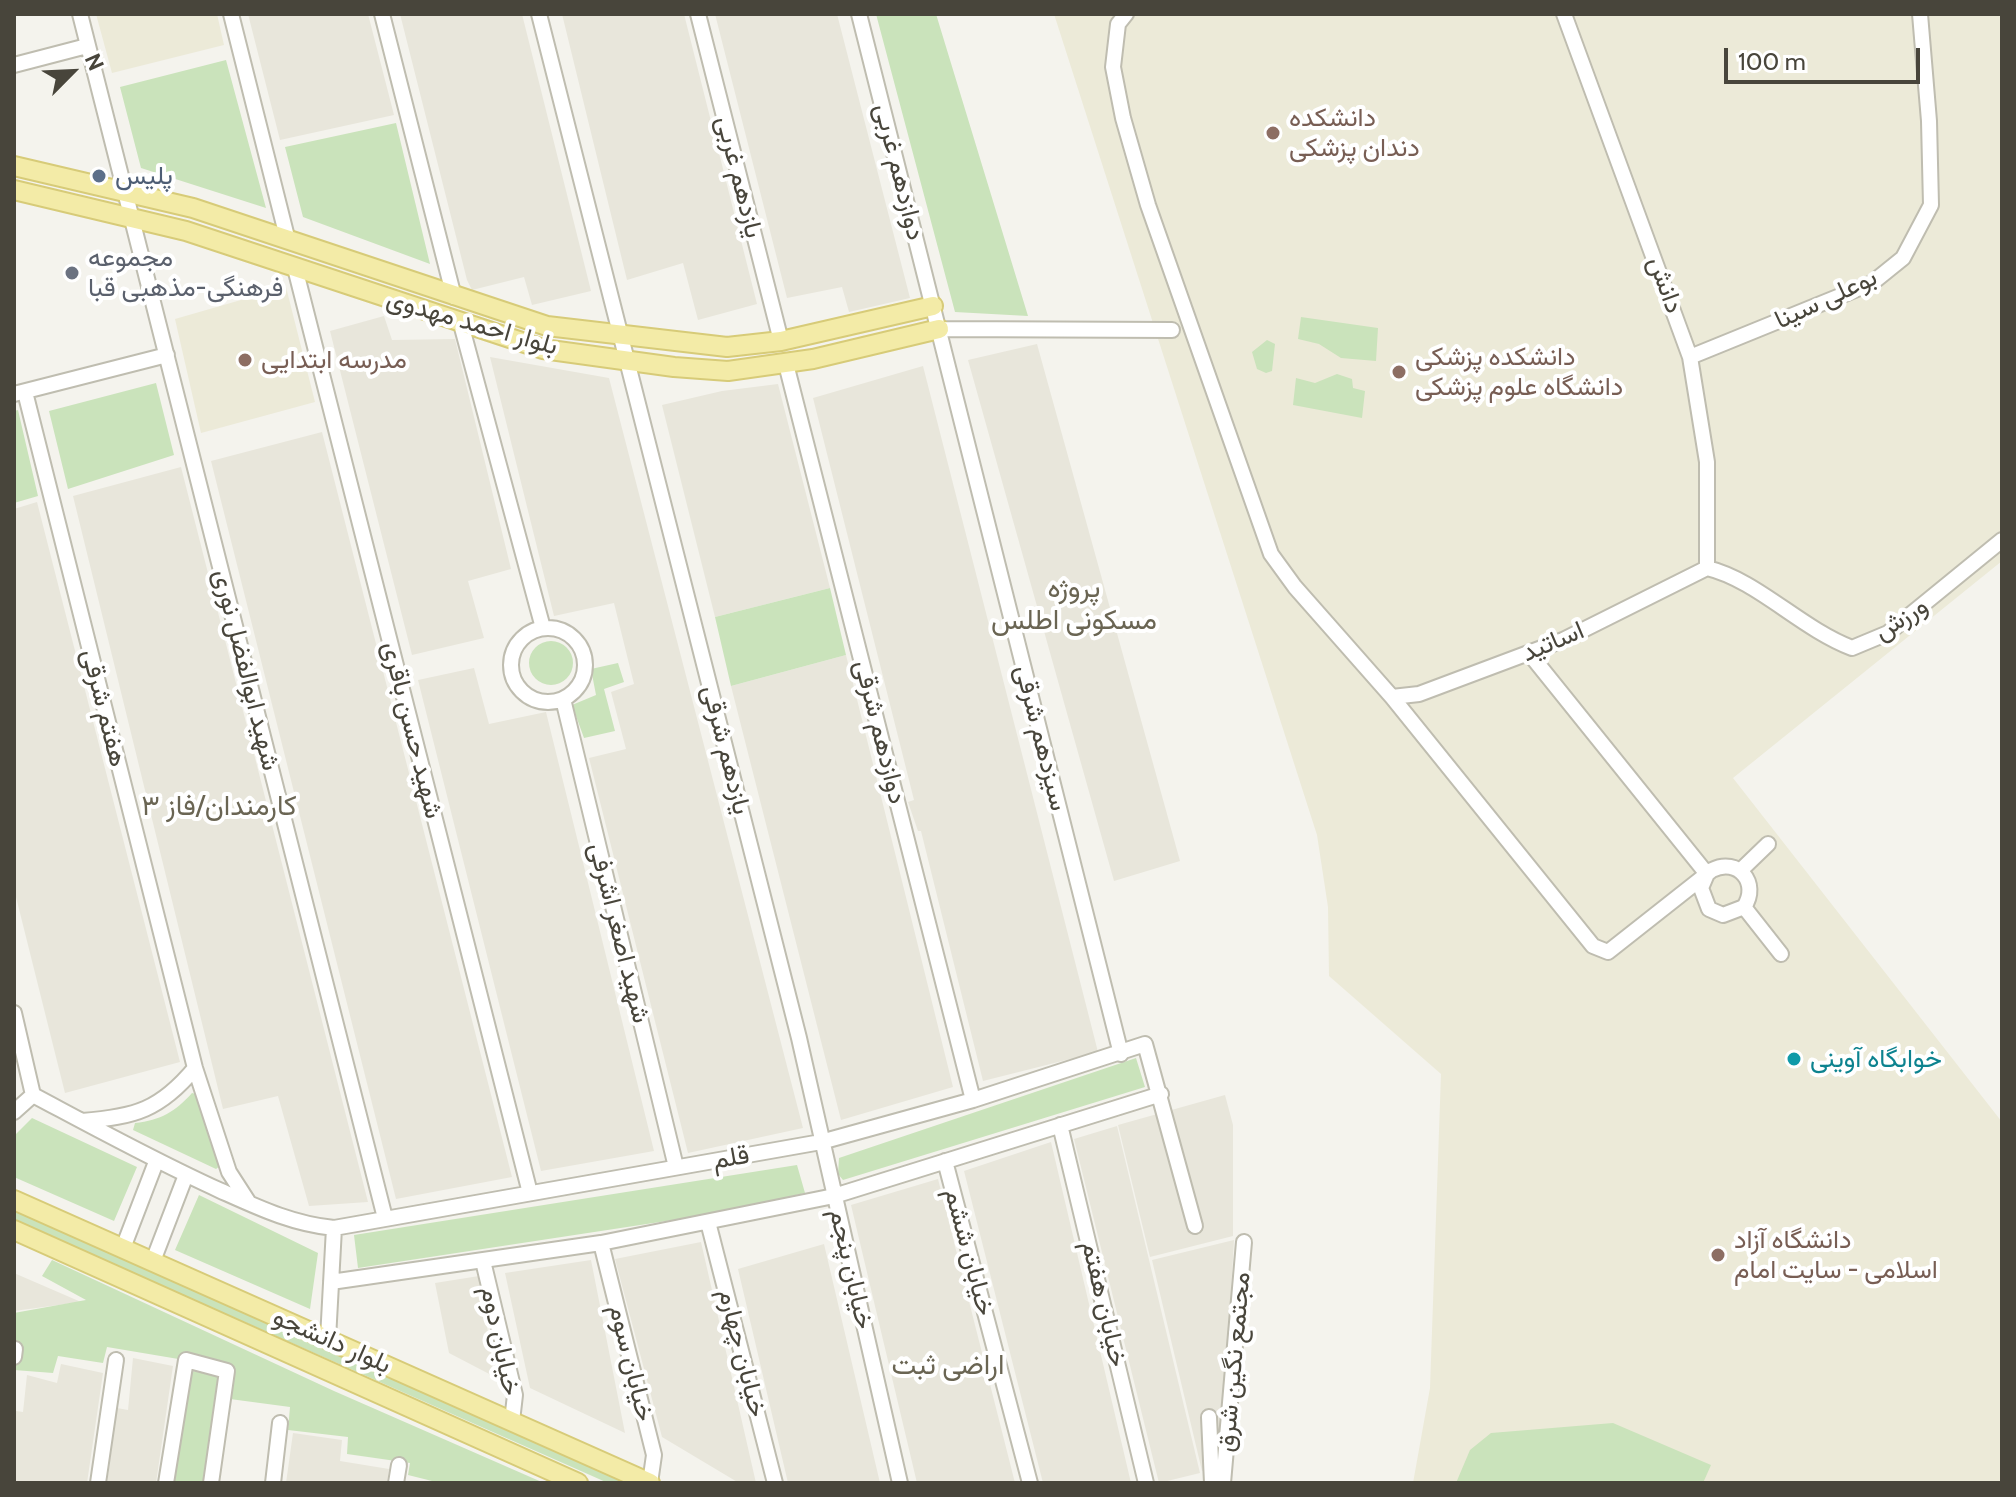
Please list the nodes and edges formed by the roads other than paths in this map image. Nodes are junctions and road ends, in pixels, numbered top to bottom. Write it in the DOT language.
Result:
graph roads {
  1 [pos="80,14"];
  2 [pos="231,14"];
  3 [pos="382,14"];
  4 [pos="539,14"];
  5 [pos="698,14"];
  6 [pos="859,14"];
  7 [pos="1126,14"];
  8 [pos="1564,14"];
  9 [pos="1920,14"];
  10 [pos="87,46"];
  11 [pos="14,65"];
  12 [pos="14,166"];
  13 [pos="14,190"];
  14 [pos="124,190"];
  15 [pos="130,215"];
  16 [pos="288,241"];
  17 [pos="295,268"];
  18 [pos="454,297"];
  19 [pos="933,306"];
  20 [pos="461,324"];
  21 [pos="939,329"];
  22 [pos="1172,330"];
  23 [pos="621,334"];
  24 [pos="781,341"];
  25 [pos="167,355"];
  26 [pos="1690,357"];
  27 [pos="627,359"];
  28 [pos="786,364"];
  29 [pos="19,393"];
  30 [pos="2002,540"];
  31 [pos="1707,568"];
  32 [pos="543,628"];
  33 [pos="1529,653"];
  34 [pos="1392,697"];
  35 [pos="563,699"];
  36 [pos="1768,844"];
  37 [pos="1740,871"];
  38 [pos="1707,874"];
  39 [pos="1744,907"];
  40 [pos="1781,954"];
  41 [pos="14,1013"];
  42 [pos="1121,1054"];
  43 [pos="195,1068"];
  44 [pos="1161,1094"];
  45 [pos="33,1095"];
  46 [pos="973,1100"];
  47 [pos="14,1112"];
  48 [pos="82,1121"];
  49 [pos="1060,1125"];
  50 [pos="821,1142"];
  51 [pos="945,1161"];
  52 [pos="156,1162"];
  53 [pos="676,1167"];
  54 [pos="186,1175"];
  55 [pos="530,1193"];
  56 [pos="834,1196"];
  57 [pos="14,1200"];
  58 [pos="249,1203"];
  59 [pos="385,1218"];
  60 [pos="708,1222"];
  61 [pos="1195,1226"];
  62 [pos="334,1228"];
  63 [pos="14,1230"];
  64 [pos="1244,1242"];
  65 [pos="601,1243"];
  66 [pos="123,1248"];
  67 [pos="153,1261"];
  68 [pos="483,1261"];
  69 [pos="331,1282"];
  70 [pos="328,1339"];
  71 [pos="15,1349"];
  72 [pos="14,1357"];
  73 [pos="116,1360"];
  74 [pos="1209,1417"];
  75 [pos="512,1421"];
  76 [pos="280,1423"];
  77 [pos="399,1465"];
  78 [pos="98,1483"];
  79 [pos="166,1483"];
  80 [pos="211,1483"];
  81 [pos="273,1483"];
  82 [pos="396,1483"];
  83 [pos="578,1483"];
  84 [pos="650,1483"];
  85 [pos="775,1483"];
  86 [pos="900,1483"];
  87 [pos="1030,1483"];
  88 [pos="1146,1483"];
  89 [pos="1212,1483"];
  90 [pos="1223,1483"];
  1 -- 10 [label="street, شهید ابوالفضل نوری"];
  2 -- 16 [label="street"];
  3 -- 18 [label="street"];
  4 -- 23 [label="street, یازدهم شرقی"];
  5 -- 24 [label="street, یازدهم غربی"];
  6 -- 19 [label="street, دوازدهم غربی"];
  7 -- 34 [label="street"];
  8 -- 26 [label="street, دانش"];
  9 -- 26 [label="street, بوعلی سینا"];
  10 -- 11 [label="street"];
  10 -- 14 [label="street, شهید ابوالفضل نوری"];
  12 -- 14 [label="main road, بلوار احمد مهدوی"];
  13 -- 15 [label="main road, بلوار احمد مهدوی"];
  14 -- 15 [label="street, شهید ابوالفضل نوری"];
  14 -- 16 [label="main road, بلوار احمد مهدوی"];
  15 -- 17 [label="main road, بلوار احمد مهدوی"];
  15 -- 25 [label="street, شهید ابوالفضل نوری"];
  16 -- 18 [label="main road, بلوار احمد مهدوی"];
  17 -- 20 [label="main road, بلوار احمد مهدوی"];
  17 -- 55 [label="street, شهید حسن باقری"];
  18 -- 23 [label="main road, بلوار احمد مهدوی"];
  19 -- 21 [label="street, دوازدهم غربی"];
  19 -- 24 [label="main road, بلوار احمد مهدوی"];
  20 -- 27 [label="main road, بلوار احمد مهدوی"];
  20 -- 32 [label="street"];
  21 -- 22 [label="street"];
  21 -- 28 [label="main road, بلوار احمد مهدوی"];
  21 -- 42 [label="street, سیزدهم شرقی"];
  23 -- 24 [label="main road, بلوار احمد مهدوی"];
  23 -- 27 [label="street, یازدهم شرقی"];
  25 -- 29 [label="street"];
  25 -- 59 [label="street, شهید ابوالفضل نوری"];
  26 -- 31 [label="street, دانش"];
  27 -- 28 [label="main road, بلوار احمد مهدوی"];
  27 -- 50 [label="street, یازدهم شرقی"];
  28 -- 46 [label="street, دوازدهم شرقی"];
  29 -- 43 [label="street, هفتم شرقی"];
  30 -- 31 [label="street, ورزش"];
  31 -- 33 [label="street, اساتید"];
  32 -- 35 [label="street"];
  32 -- 35 [label="street"];
  33 -- 34 [label="street, اساتید"];
  33 -- 38 [label="street"];
  34 -- 38 [label="street"];
  35 -- 53 [label="street, شهید اصغر اشرفی"];
  36 -- 37 [label="street"];
  37 -- 38 [label="street"];
  37 -- 39 [label="street"];
  38 -- 39 [label="street"];
  39 -- 40 [label="street"];
  41 -- 45 [label="street"];
  42 -- 44 [label="street"];
  42 -- 46 [label="street, قلم"];
  43 -- 48 [label="street"];
  43 -- 58 [label="street, هفتم شرقی"];
  44 -- 49 [label="street"];
  44 -- 61 [label="street"];
  45 -- 47 [label="street"];
  45 -- 48 [label="street, قلم"];
  46 -- 50 [label="street, قلم"];
  48 -- 52 [label="street, قلم"];
  49 -- 51 [label="street"];
  49 -- 88 [label="street, خیابان هفتم"];
  50 -- 53 [label="street, قلم"];
  50 -- 56 [label="street, یازدهم شرقی"];
  51 -- 56 [label="street"];
  51 -- 87 [label="street, خیابان ششم"];
  52 -- 54 [label="street, قلم"];
  52 -- 66 [label="street"];
  53 -- 55 [label="street, قلم"];
  54 -- 58 [label="street, قلم"];
  54 -- 67 [label="street"];
  55 -- 59 [label="street, قلم"];
  56 -- 60 [label="street"];
  56 -- 86 [label="street, خیابان پنجم"];
  57 -- 66 [label="main road, بلوار دانشجو"];
  58 -- 62 [label="street, قلم"];
  59 -- 62 [label="street, قلم"];
  60 -- 65 [label="street"];
  60 -- 85 [label="street, خیابان چهارم"];
  62 -- 69 [label="street"];
  63 -- 83 [label="main road, بلوار دانشجو"];
  64 -- 90 [label="street, مجتمع نگین شرق"];
  65 -- 68 [label="street"];
  65 -- 84 [label="street, خیابان سوم"];
  66 -- 67 [label="main road, بلوار دانشجو"];
  67 -- 70 [label="main road, بلوار دانشجو"];
  68 -- 69 [label="street"];
  68 -- 75 [label="street, خیابان دوم"];
  69 -- 70 [label="street"];
  70 -- 75 [label="main road, بلوار دانشجو"];
  71 -- 72 [label="street"];
  73 -- 78 [label="street"];
  74 -- 89 [label="street"];
  75 -- 84 [label="main road, بلوار دانشجو"];
  76 -- 81 [label="street"];
  77 -- 82 [label="street"];
  79 -- 80 [label="street"];
}
